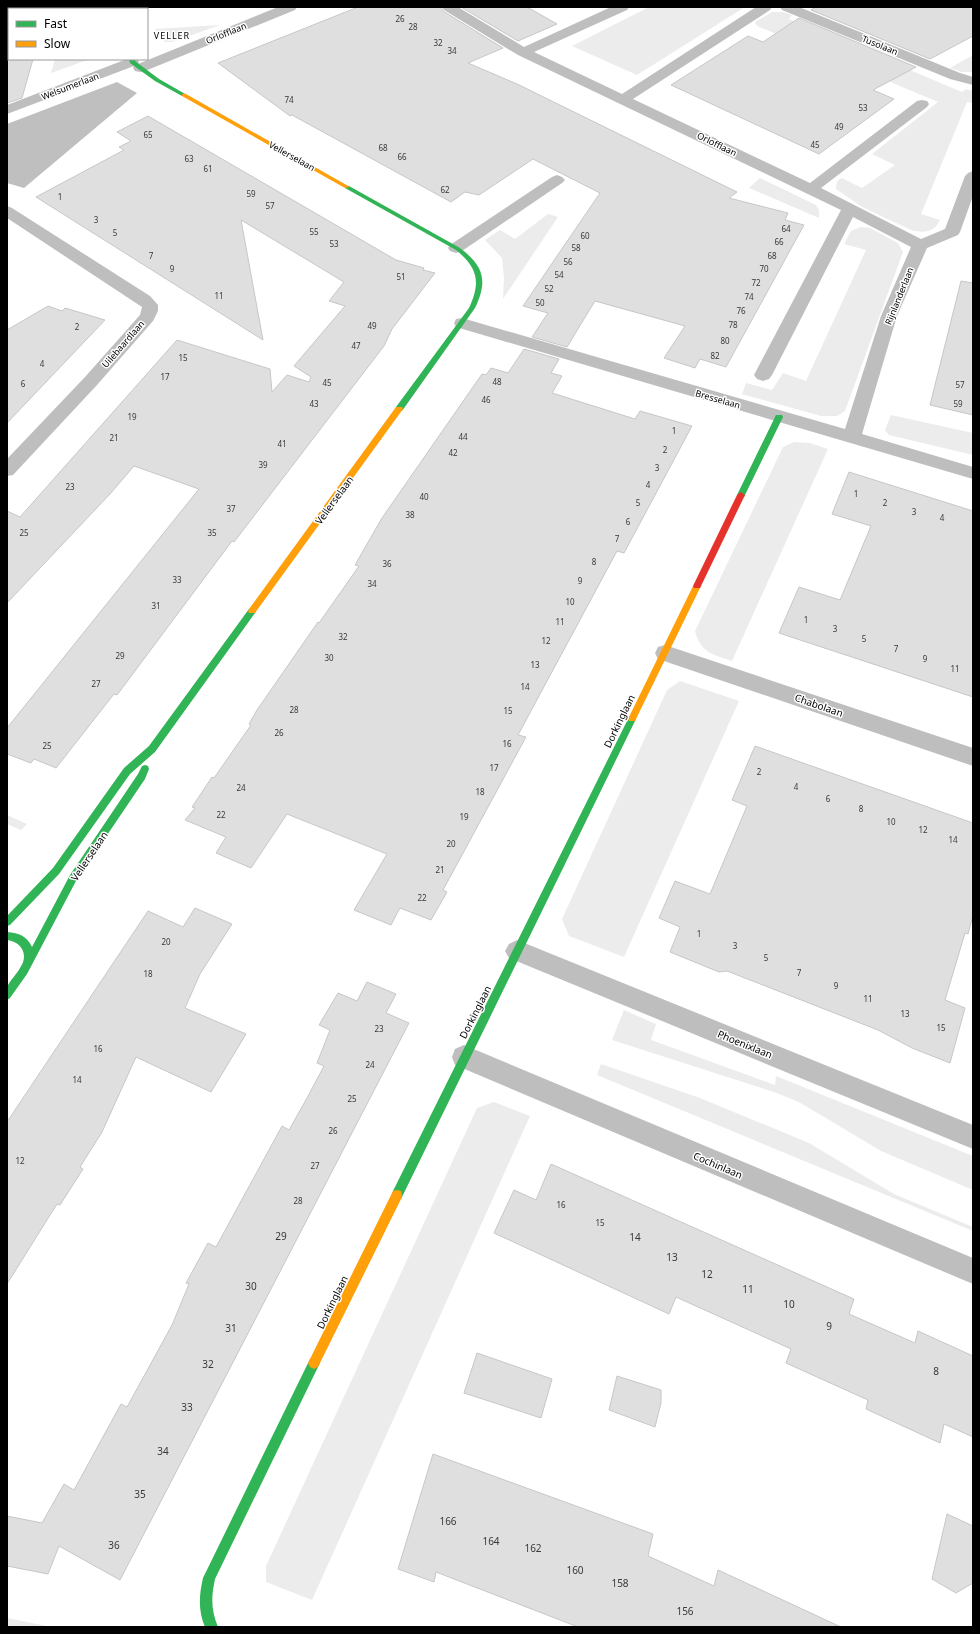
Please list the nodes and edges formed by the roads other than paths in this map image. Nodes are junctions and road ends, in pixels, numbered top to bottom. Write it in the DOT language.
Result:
graph roads {
  1 [pos="290,7"];
  2 [pos="449,7"];
  3 [pos="622,7"];
  4 [pos="765,7"];
  5 [pos="787,7"];
  6 [pos="523,52"];
  7 [pos="148,58"];
  8 [pos="135,63"];
  9 [pos="973,81"];
  10 [pos="624,99"];
  11 [pos="922,104"];
  12 [pos="7,110"];
  13 [pos="973,176"];
  14 [pos="557,180"];
  15 [pos="811,190"];
  16 [pos="849,209"];
  17 [pos="7,211"];
  18 [pos="920,244"];
  19 [pos="456,248"];
  20 [pos="462,323"];
  21 [pos="763,375"];
  22 [pos="779,417"];
  23 [pos="852,437"];
  24 [pos="7,470"];
  25 [pos="973,473"];
  26 [pos="665,653"];
  27 [pos="152,749"];
  28 [pos="973,757"];
  29 [pos="7,922"];
  30 [pos="7,936"];
  31 [pos="517,951"];
  32 [pos="28,964"];
  33 [pos="7,994"];
  34 [pos="464,1057"];
  35 [pos="973,1138"];
  36 [pos="973,1271"];
  37 [pos="210,1624"];
  1 -- 7 [label="street, Orlofflaan"];
  2 -- 6 [label="street, Orlofflaan"];
  3 -- 6 [label="street"];
  4 -- 10 [label="street"];
  5 -- 9 [label="street, Tusolaan"];
  6 -- 10 [label="street, Orlofflaan"];
  8 -- 12 [label="street, Welsumerlaan"];
  8 -- 19 [label="street, Vellerselaan"];
  10 -- 15 [label="street, Orlofflaan"];
  11 -- 15 [label="street"];
  13 -- 18 [label="street"];
  14 -- 19 [label="street"];
  15 -- 16 [label="street, Orlofflaan"];
  16 -- 18 [label="street, Orlofflaan"];
  16 -- 21 [label="street"];
  17 -- 24 [label="street, Uilebaardlaan"];
  18 -- 23 [label="street, Rijnlanderlaan"];
  19 -- 20 [label="street, Vellerselaan"];
  20 -- 22 [label="street, Bresselaan"];
  20 -- 27 [label="street, Vellerselaan"];
  22 -- 23 [label="street, Bresselaan"];
  22 -- 26 [label="street, Dorkinglaan"];
  23 -- 25 [label="street, Bresselaan"];
  26 -- 28 [label="street, Chabolaan"];
  26 -- 31 [label="street, Dorkinglaan"];
  27 -- 29 [label="street, Vellerselaan"];
  27 -- 32 [label="street, Vellerselaan"];
  30 -- 32 [label="street"];
  31 -- 34 [label="street, Dorkinglaan"];
  31 -- 35 [label="street, Phoenixlaan"];
  32 -- 33 [label="street, Vellerselaan"];
  34 -- 36 [label="street, Cochinlaan"];
  34 -- 37 [label="street, Dorkinglaan"];
}
